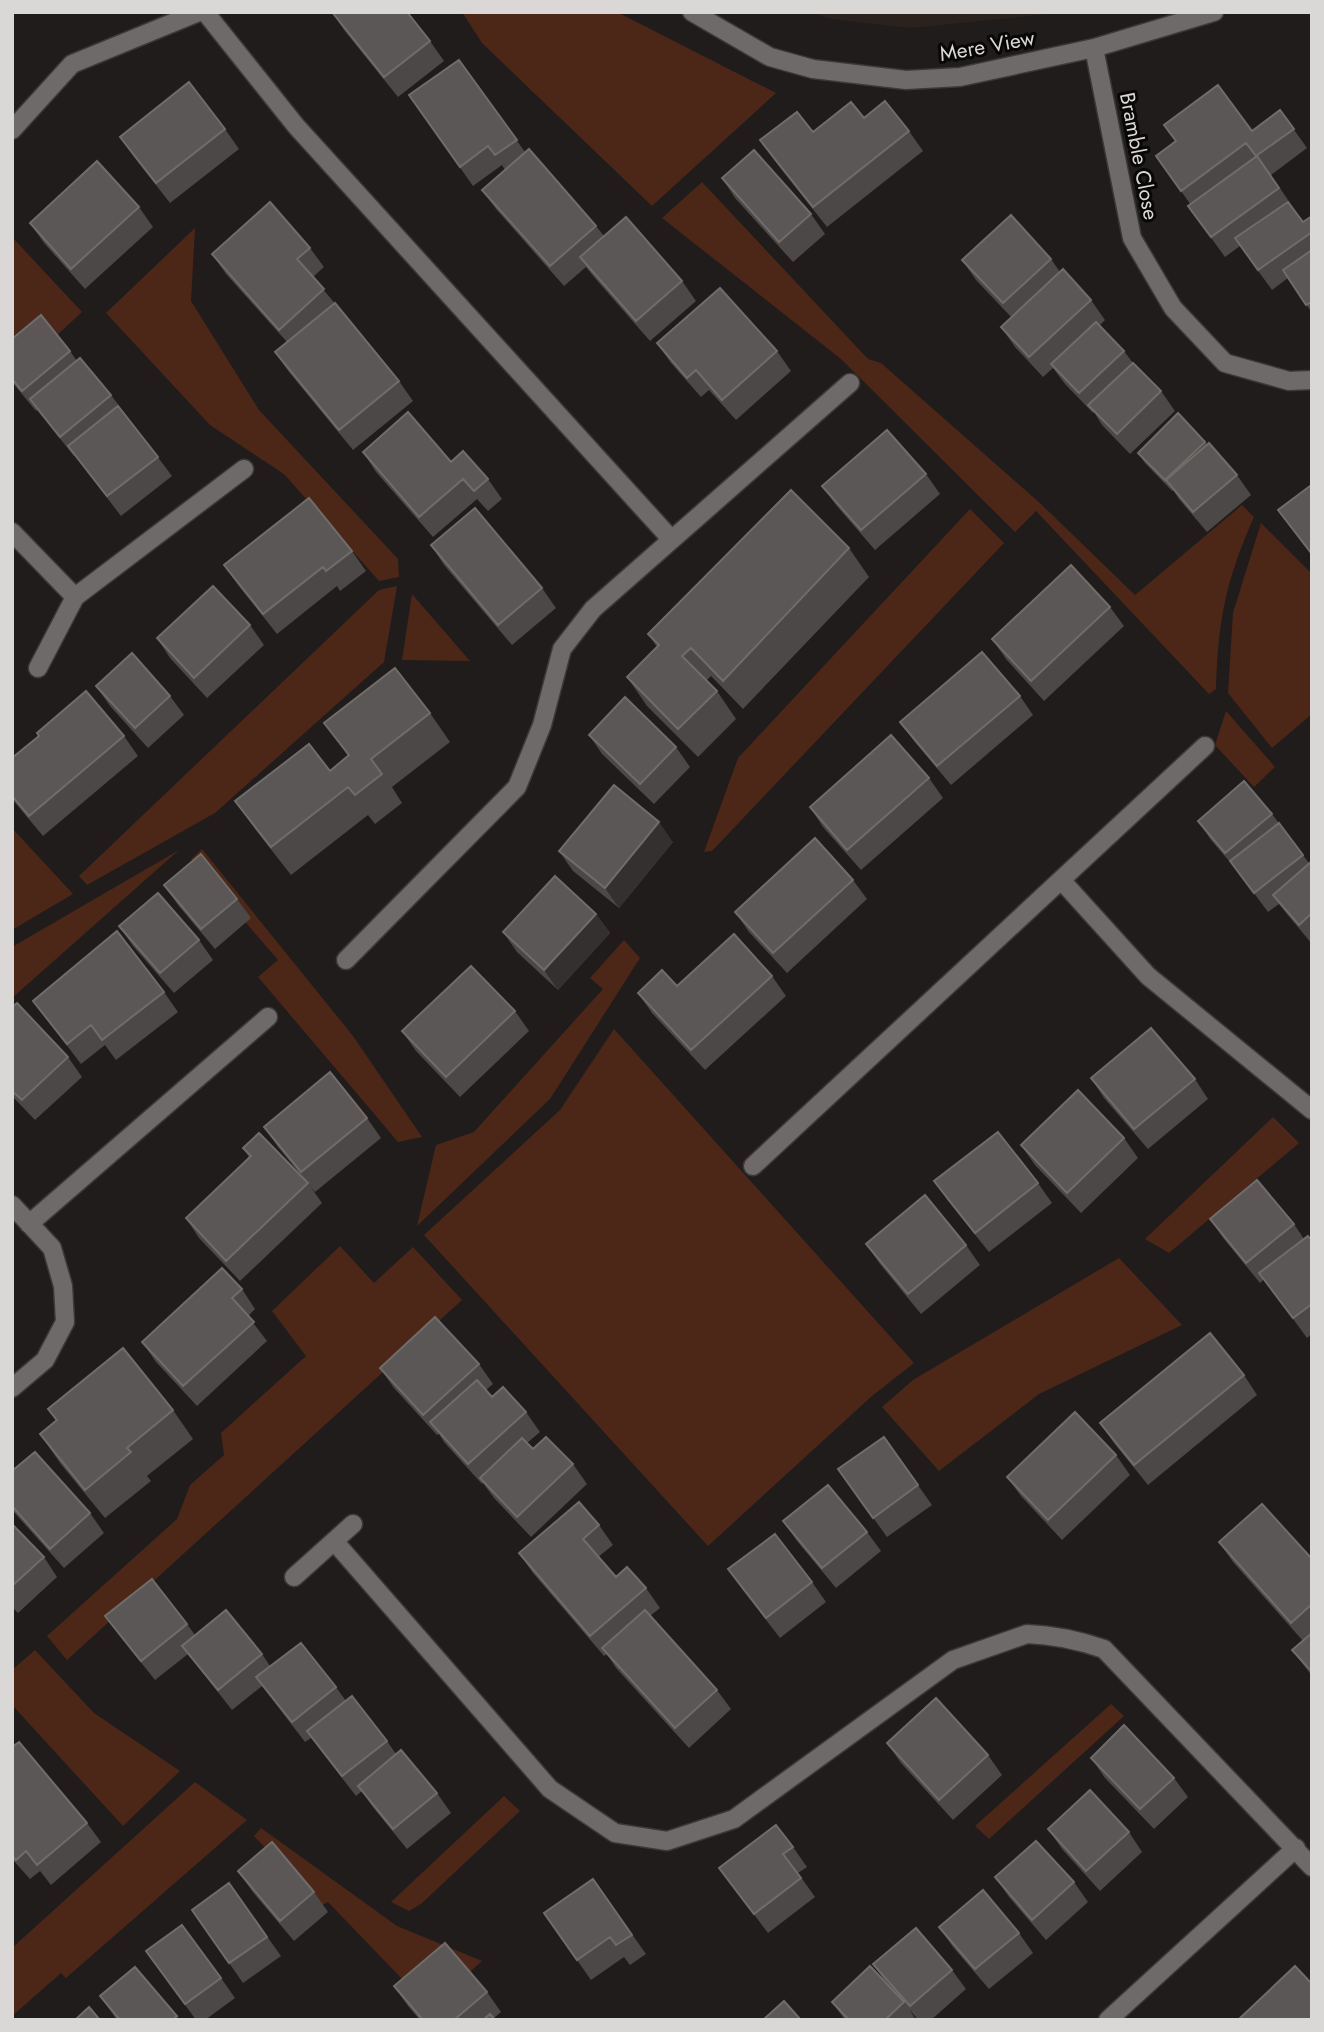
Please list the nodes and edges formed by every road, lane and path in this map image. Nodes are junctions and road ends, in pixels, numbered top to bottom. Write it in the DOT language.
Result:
graph roads {
  1 [pos="199,12"];
  2 [pos="205,12"];
  3 [pos="692,12"];
  4 [pos="1214,12"];
  5 [pos="1094,48"];
  6 [pos="12,130"];
  7 [pos="1312,380"];
  8 [pos="850,383"];
  9 [pos="244,469"];
  10 [pos="12,532"];
  11 [pos="671,539"];
  12 [pos="75,597"];
  13 [pos="38,667"];
  14 [pos="1205,746"];
  15 [pos="1062,881"];
  16 [pos="346,960"];
  17 [pos="268,1017"];
  18 [pos="1312,1110"];
  19 [pos="753,1166"];
  20 [pos="12,1205"];
  21 [pos="29,1224"];
  22 [pos="12,1388"];
  23 [pos="353,1524"];
  24 [pos="334,1541"];
  25 [pos="294,1577"];
  26 [pos="1296,1848"];
  27 [pos="1312,1867"];
  28 [pos="1108,2020"];
  1 -- 6 [label="street"];
  2 -- 11 [label="street"];
  3 -- 5 [label="street, Mere View"];
  4 -- 5 [label="street, Mere View"];
  5 -- 7 [label="street, Bramble Close"];
  8 -- 11 [label="street"];
  9 -- 12 [label="street"];
  10 -- 12 [label="street"];
  11 -- 16 [label="street"];
  12 -- 13 [label="street"];
  14 -- 15 [label="street"];
  15 -- 18 [label="street"];
  15 -- 19 [label="street"];
  17 -- 21 [label="street"];
  20 -- 21 [label="street"];
  21 -- 22 [label="street"];
  23 -- 24 [label="street"];
  24 -- 25 [label="street"];
  24 -- 26 [label="street"];
  26 -- 27 [label="street"];
  26 -- 28 [label="street"];
}
